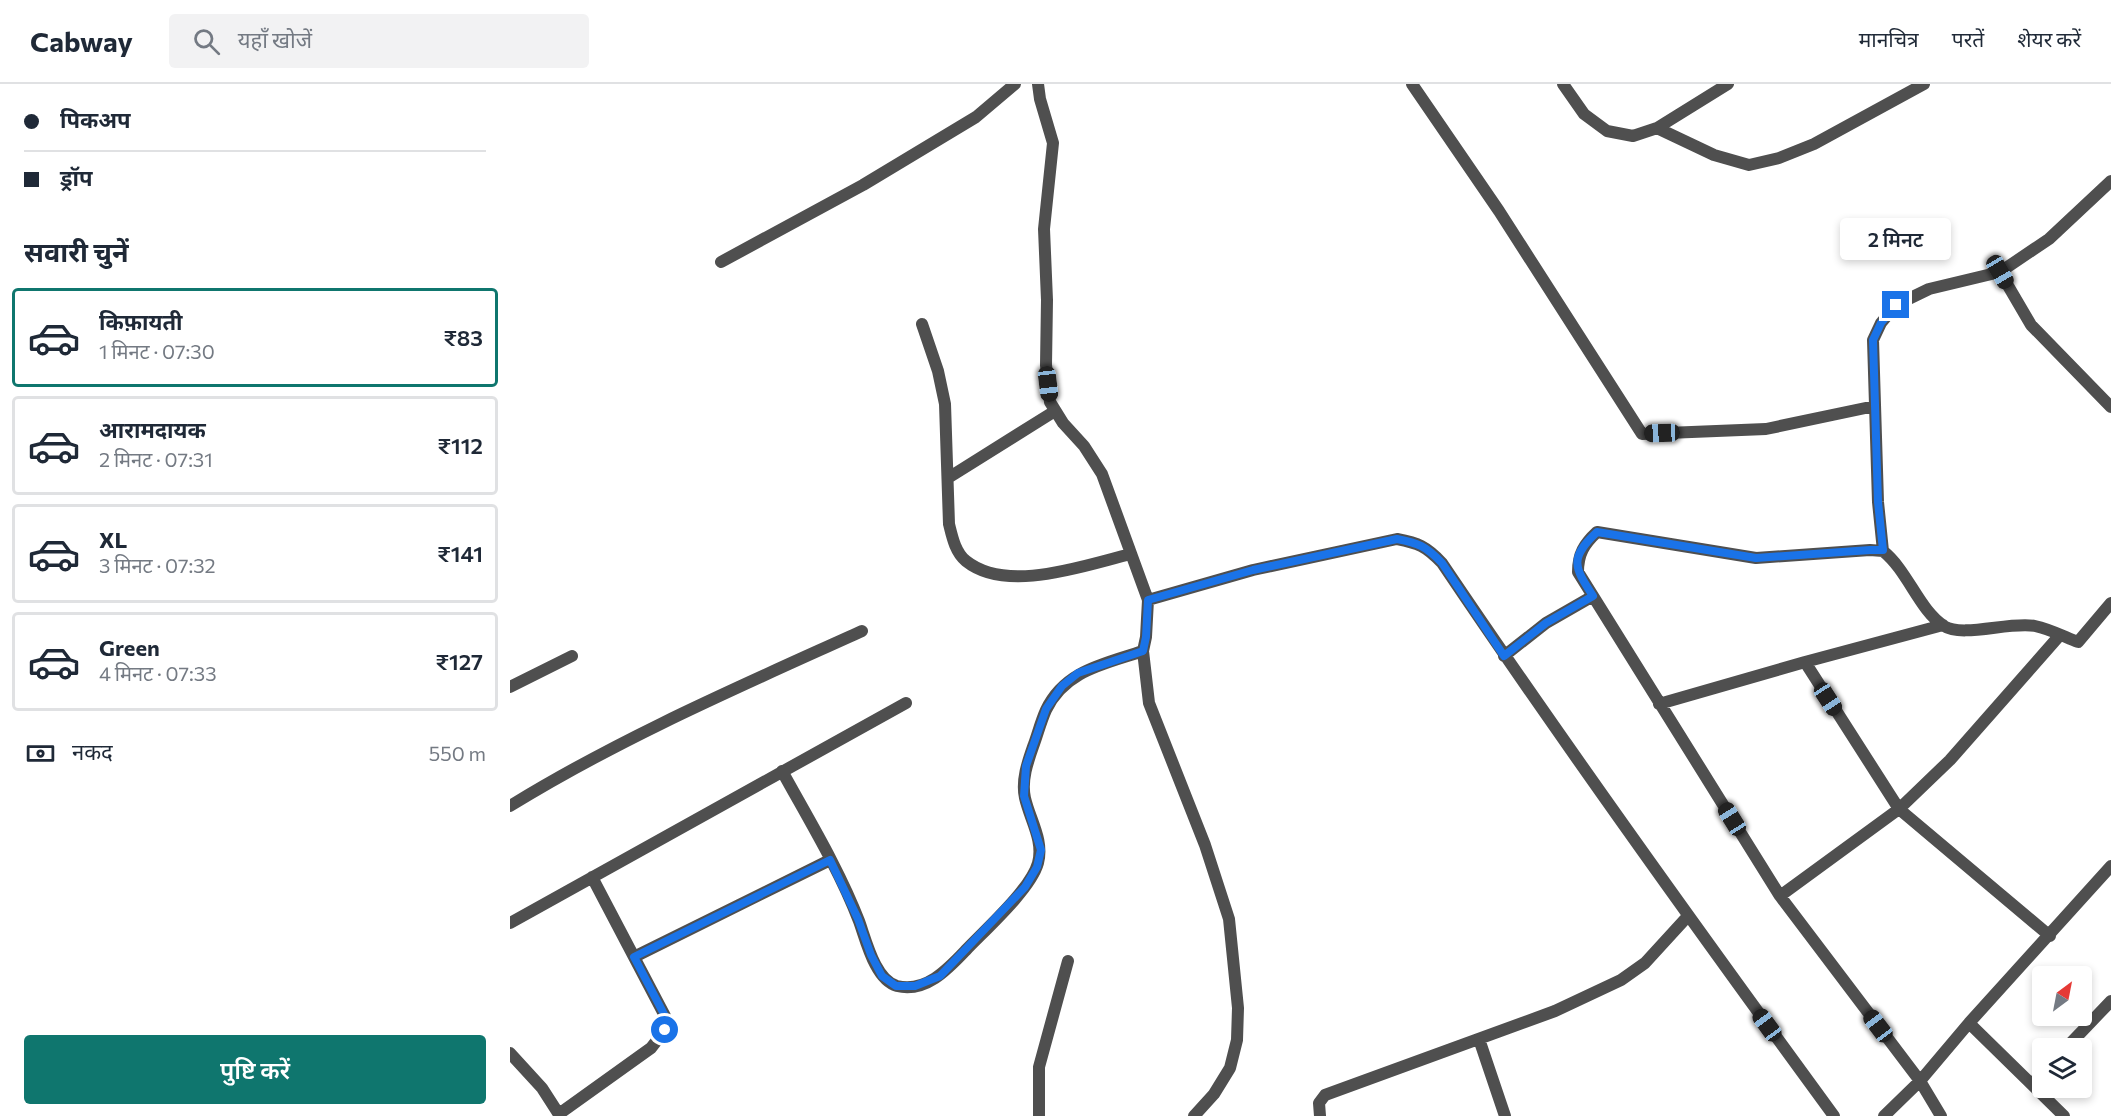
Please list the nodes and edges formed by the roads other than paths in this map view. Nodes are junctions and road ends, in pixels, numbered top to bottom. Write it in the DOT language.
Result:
graph roads {
  1 [pos="1015,84"];
  2 [pos="1038,84"];
  3 [pos="1412,84"];
  4 [pos="1563,84"];
  5 [pos="1728,84"];
  6 [pos="1924,84"];
  7 [pos="1657,128"];
  8 [pos="2111,181"];
  9 [pos="721,262"];
  10 [pos="2000,272"];
  11 [pos="922,324"];
  12 [pos="2108,399"];
  13 [pos="1875,406"];
  14 [pos="1055,411"];
  15 [pos="948,478"];
  16 [pos="1883,550"];
  17 [pos="1131,554"];
  18 [pos="1593,596"];
  19 [pos="1148,600"];
  20 [pos="2111,603"];
  21 [pos="1943,626"];
  22 [pos="862,631"];
  23 [pos="2060,635"];
  24 [pos="1143,651"];
  25 [pos="572,656"];
  26 [pos="1504,656"];
  27 [pos="1804,662"];
  28 [pos="510,687"];
  29 [pos="906,703"];
  30 [pos="1659,704"];
  31 [pos="782,771"];
  32 [pos="510,806"];
  33 [pos="1899,809"];
  34 [pos="830,860"];
  35 [pos="2111,866"];
  36 [pos="592,878"];
  37 [pos="1780,896"];
  38 [pos="1688,916"];
  39 [pos="510,923"];
  40 [pos="2050,936"];
  41 [pos="634,957"];
  42 [pos="1068,961"];
  43 [pos="2111,1001"];
  44 [pos="1969,1023"];
  45 [pos="1479,1038"];
  46 [pos="2076,1038"];
  47 [pos="510,1053"];
  48 [pos="1920,1082"];
  49 [pos="2032,1084"];
  50 [pos="2046,1098"];
  51 [pos="559,1115"];
  52 [pos="1039,1116"];
  53 [pos="1194,1116"];
  54 [pos="1320,1116"];
  55 [pos="1505,1116"];
  56 [pos="1834,1116"];
  57 [pos="1884,1116"];
  58 [pos="1941,1116"];
  59 [pos="2064,1116"];
  1 -- 9 [label="street"];
  2 -- 14 [label="street"];
  3 -- 13 [label="street"];
  4 -- 7 [label="street"];
  5 -- 7 [label="street"];
  6 -- 7 [label="street"];
  8 -- 10 [label="street"];
  10 -- 12 [label="street"];
  10 -- 13 [label="street"];
  11 -- 15 [label="street"];
  13 -- 16 [label="street"];
  14 -- 15 [label="street"];
  14 -- 17 [label="street"];
  15 -- 17 [label="street"];
  16 -- 18 [label="street"];
  16 -- 21 [label="street"];
  17 -- 19 [label="street"];
  18 -- 26 [label="street"];
  18 -- 30 [label="street"];
  19 -- 24 [label="street"];
  19 -- 26 [label="street"];
  20 -- 23 [label="street"];
  21 -- 23 [label="street"];
  21 -- 27 [label="street"];
  22 -- 32 [label="street"];
  23 -- 33 [label="street"];
  24 -- 34 [label="street"];
  24 -- 53 [label="street"];
  25 -- 28 [label="street"];
  26 -- 38 [label="street"];
  27 -- 30 [label="street"];
  27 -- 33 [label="street"];
  29 -- 31 [label="street"];
  30 -- 37 [label="street"];
  31 -- 34 [label="street"];
  31 -- 36 [label="street"];
  33 -- 37 [label="street"];
  33 -- 40 [label="street"];
  34 -- 41 [label="street"];
  35 -- 40 [label="street"];
  36 -- 39 [label="street"];
  36 -- 41 [label="street"];
  37 -- 48 [label="street"];
  38 -- 45 [label="street"];
  38 -- 56 [label="street"];
  40 -- 44 [label="street"];
  41 -- 51 [label="street"];
  42 -- 52 [label="street"];
  43 -- 46 [label="street"];
  44 -- 48 [label="street"];
  44 -- 49 [label="street"];
  45 -- 54 [label="street"];
  45 -- 55 [label="street"];
  47 -- 51 [label="street"];
  48 -- 57 [label="street"];
  48 -- 58 [label="street"];
  50 -- 59 [label="street"];
}
